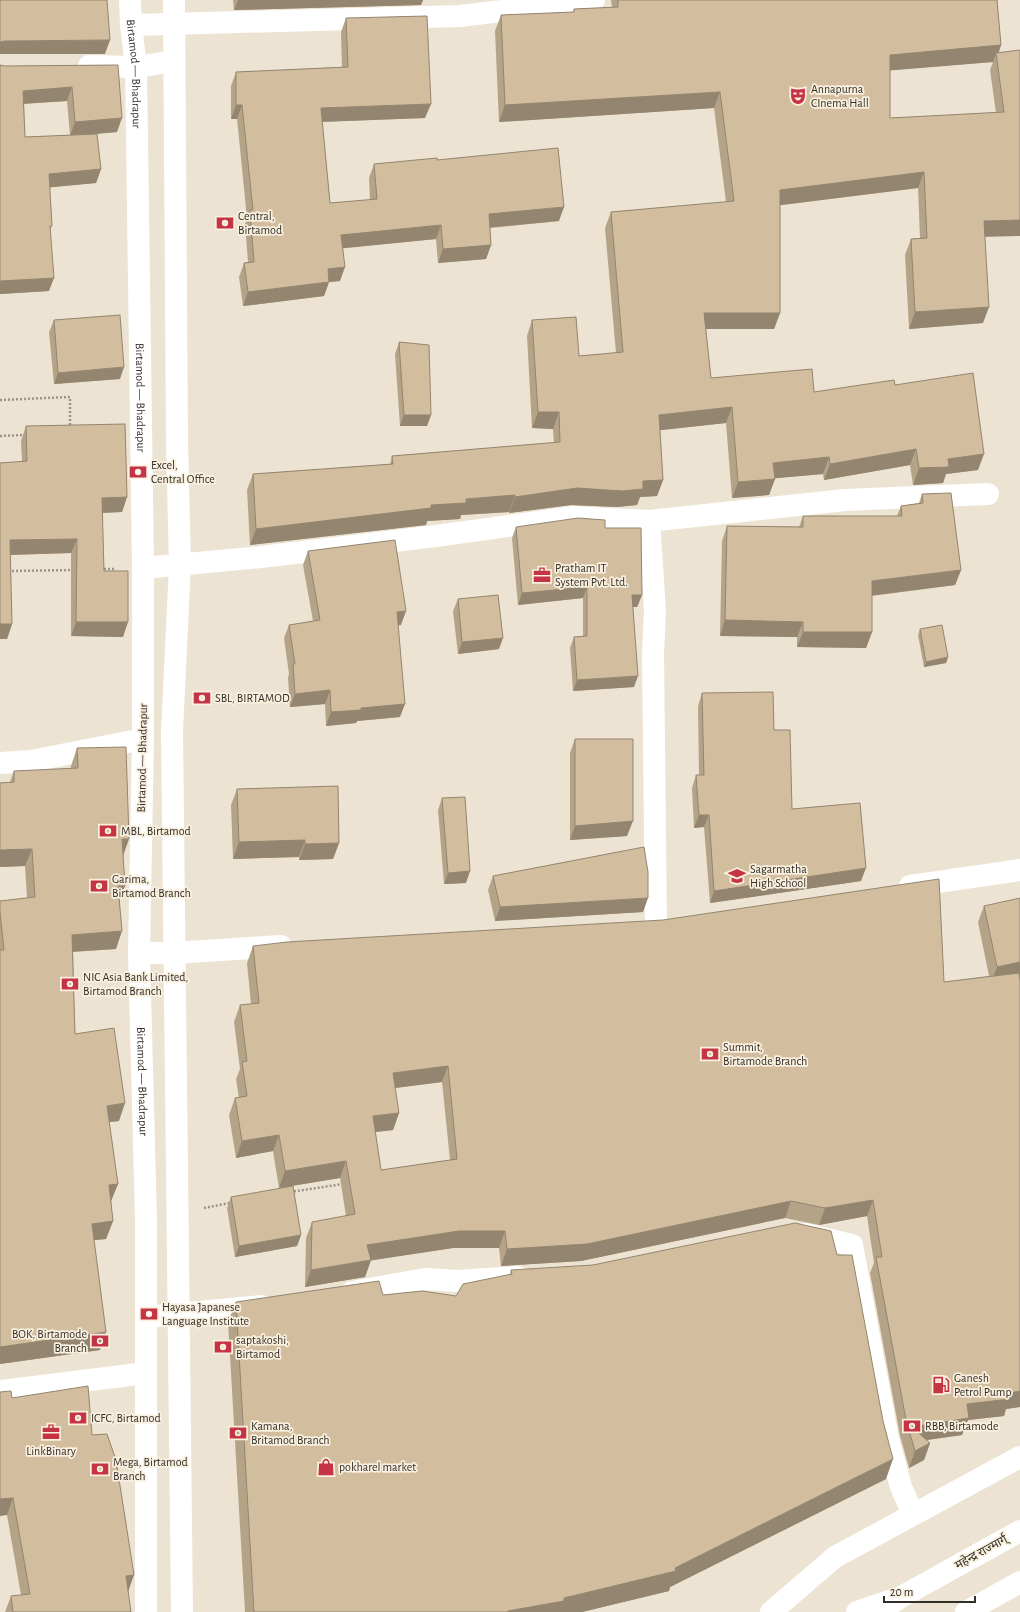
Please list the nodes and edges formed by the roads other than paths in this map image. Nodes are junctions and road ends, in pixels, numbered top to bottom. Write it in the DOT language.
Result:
graph roads {
  1 [pos="130,0"];
  2 [pos="174,0"];
  3 [pos="594,0"];
  4 [pos="174,23"];
  5 [pos="131,25"];
  6 [pos="174,61"];
  7 [pos="70,65"];
  8 [pos="136,66"];
  9 [pos="988,494"];
  10 [pos="650,521"];
  11 [pos="180,566"];
  12 [pos="143,568"];
  13 [pos="143,739"];
  14 [pos="0,763"];
  15 [pos="1020,870"];
  16 [pos="888,890"];
  17 [pos="679,921"];
  18 [pos="656,924"];
  19 [pos="632,926"];
  20 [pos="300,945"];
  21 [pos="139,953"];
  22 [pos="173,953"];
  23 [pos="788,1230"];
  24 [pos="536,1276"];
  25 [pos="334,1295"];
  26 [pos="282,1303"];
  27 [pos="180,1315"];
  28 [pos="146,1317"];
  29 [pos="146,1373"];
  30 [pos="0,1391"];
  31 [pos="1020,1458"];
  32 [pos="913,1514"];
  33 [pos="1020,1531"];
  34 [pos="1020,1582"];
  35 [pos="901,1597"];
  36 [pos="146,1612"];
  37 [pos="182,1612"];
  38 [pos="771,1612"];
  39 [pos="857,1612"];
  40 [pos="879,1612"];
  41 [pos="966,1612"];
  1 -- 5 [label="main road, Birtamod — Bhadrapur"];
  2 -- 4 [label="main road"];
  3 -- 4 [label="main road"];
  4 -- 5 [label="main road"];
  4 -- 6 [label="main road"];
  5 -- 8 [label="main road, Birtamod — Bhadrapur"];
  6 -- 8 [label="main road"];
  6 -- 11 [label="main road"];
  7 -- 8 [label="main road"];
  8 -- 12 [label="main road, Birtamod — Bhadrapur"];
  9 -- 10 [label="main road"];
  10 -- 11 [label="main road"];
  10 -- 18 [label="main road"];
  11 -- 12 [label="main road"];
  11 -- 22 [label="main road"];
  12 -- 13 [label="main road, Birtamod — Bhadrapur"];
  13 -- 14 [label="main road"];
  13 -- 21 [label="main road, Birtamod — Bhadrapur"];
  15 -- 16 [label="main road"];
  17 -- 18 [label="main road"];
  18 -- 19 [label="main road"];
  20 -- 22 [label="main road"];
  21 -- 22 [label="main road"];
  21 -- 28 [label="main road, Birtamod — Bhadrapur"];
  22 -- 27 [label="main road"];
  23 -- 32 [label="main road"];
  24 -- 25 [label="main road"];
  26 -- 27 [label="main road"];
  27 -- 28 [label="main road"];
  27 -- 37 [label="main road"];
  28 -- 29 [label="main road, Birtamod — Bhadrapur"];
  29 -- 30 [label="main road"];
  29 -- 36 [label="main road, Birtamod — Bhadrapur"];
  31 -- 32 [label="main road"];
  32 -- 38 [label="main road"];
  33 -- 35 [label="main road, महेन्द्र राज्मार्ग्"];
  34 -- 41 [label="main road"];
  35 -- 39 [label="main road, महेन्द्र राज्मार्ग्"];
  35 -- 40 [label="main road, महेन्द्र राज्मार्ग्"];
}
